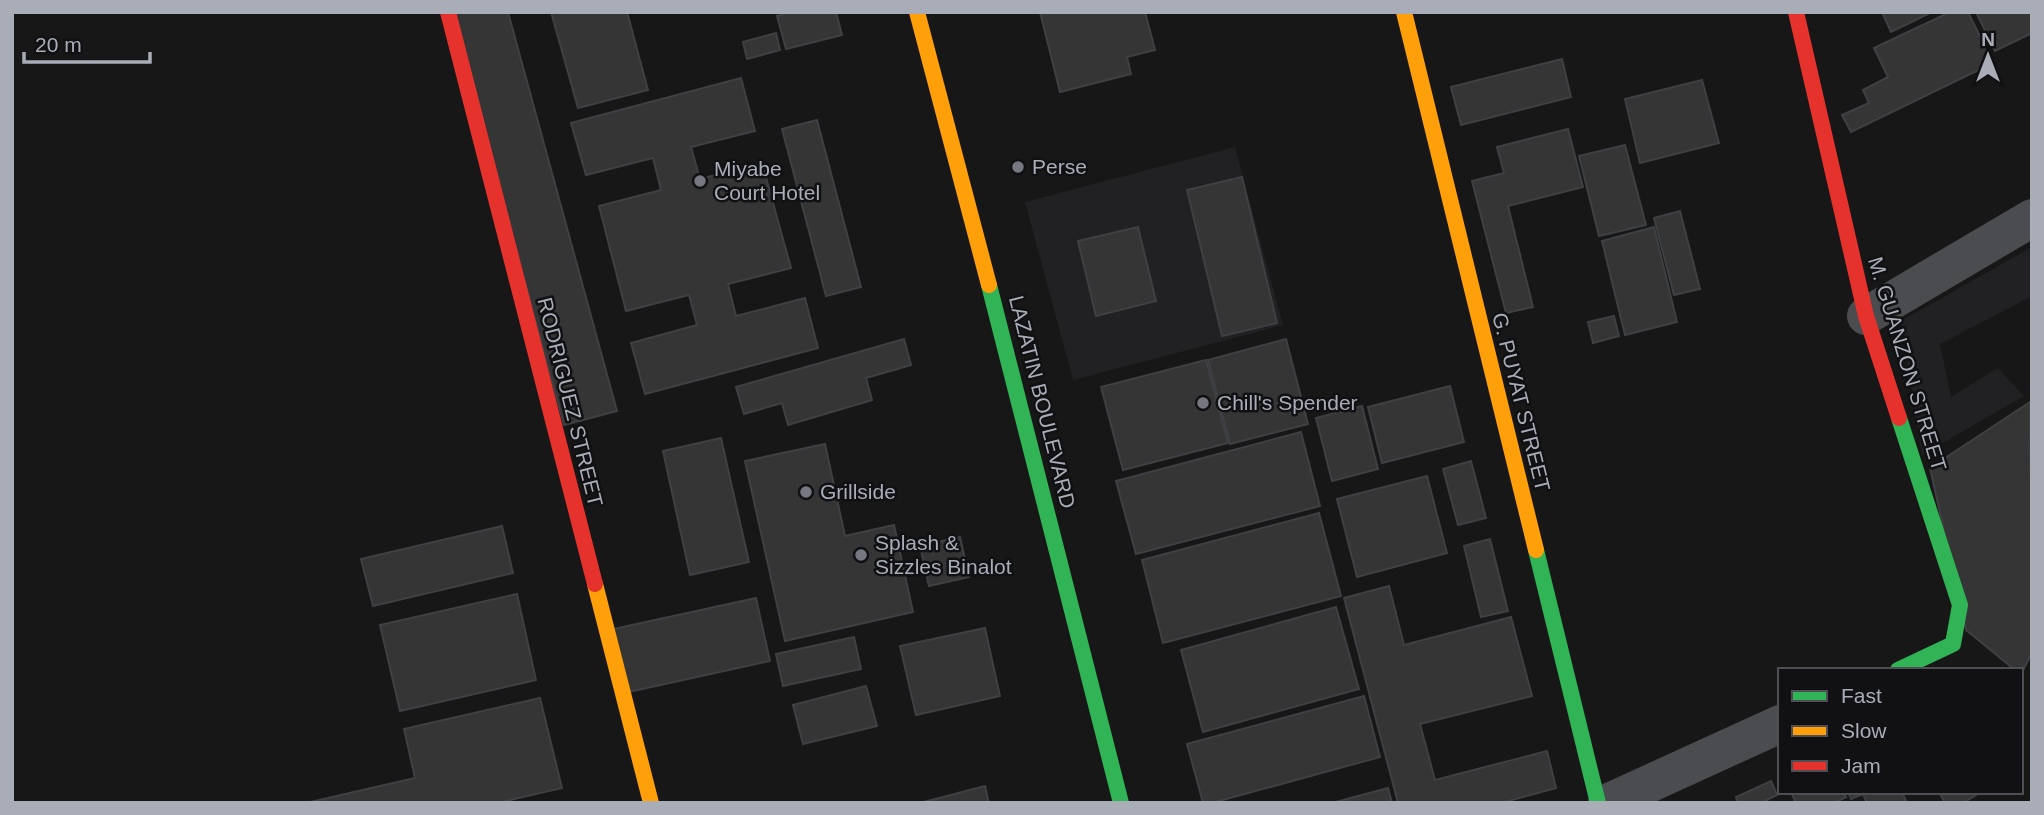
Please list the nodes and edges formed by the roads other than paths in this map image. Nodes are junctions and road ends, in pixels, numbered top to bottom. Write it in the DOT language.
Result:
graph roads {
  1 [pos="448,12"];
  2 [pos="917,12"];
  3 [pos="1404,12"];
  4 [pos="1796,12"];
  5 [pos="2032,218"];
  6 [pos="1866,316"];
  7 [pos="1902,668"];
  8 [pos="1778,725"];
  9 [pos="651,803"];
  10 [pos="1121,803"];
  11 [pos="1598,803"];
  12 [pos="1607,803"];
  1 -- 9 [label="street, RODRIGUEZ STREET"];
  2 -- 10 [label="street, LAZATIN BOULEVARD"];
  3 -- 11 [label="street, G. PUYAT STREET"];
  4 -- 6 [label="street, M. GUANZON STREET"];
  5 -- 6 [label="street"];
  6 -- 7 [label="street, M. GUANZON STREET"];
  8 -- 12 [label="street"];
}
